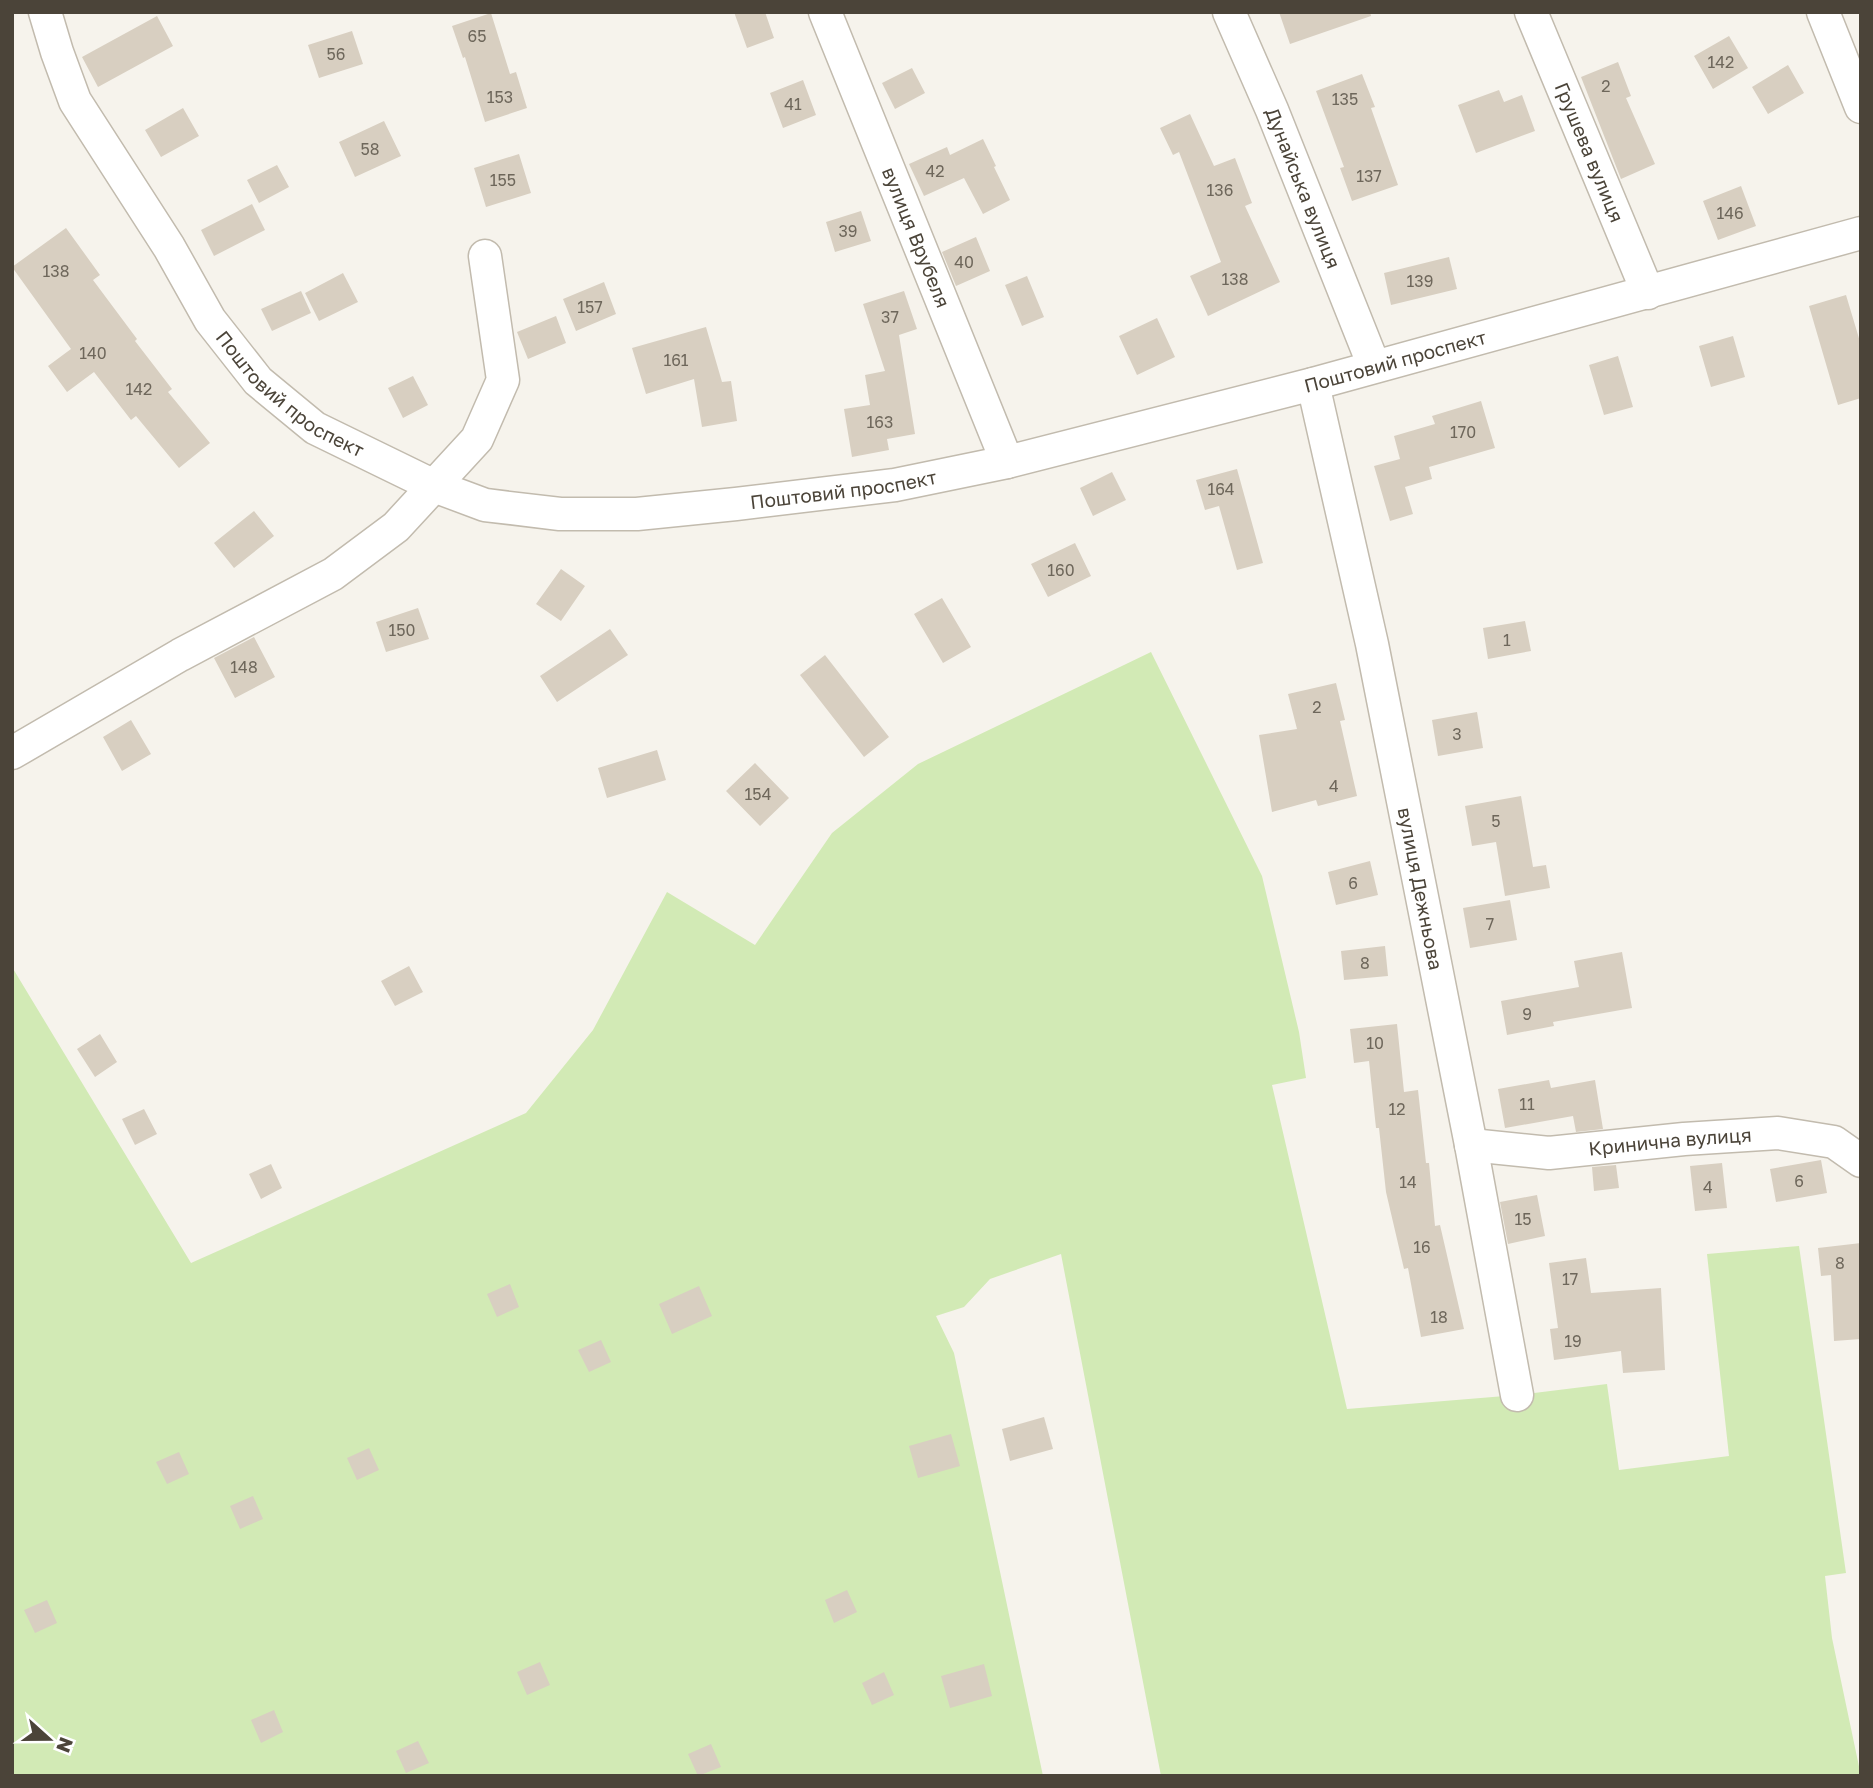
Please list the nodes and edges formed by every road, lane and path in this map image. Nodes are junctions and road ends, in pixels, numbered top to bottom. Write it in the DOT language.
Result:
graph roads {
  1 [pos="825,12"];
  2 [pos="1229,12"];
  3 [pos="1531,12"];
  4 [pos="1822,12"];
  5 [pos="44,13"];
  6 [pos="1861,107"];
  7 [pos="1861,233"];
  8 [pos="485,256"];
  9 [pos="1648,293"];
  10 [pos="1374,366"];
  11 [pos="1313,384"];
  12 [pos="1007,461"];
  13 [pos="434,486"];
  14 [pos="12,752"];
  15 [pos="1471,1145"];
  16 [pos="1861,1161"];
  17 [pos="1517,1395"];
  1 -- 12 [label="street, вулиця Врубеля"];
  2 -- 10 [label="street, Дунайська вулиця"];
  3 -- 9 [label="street, Грушева вулиця"];
  4 -- 6 [label="street"];
  5 -- 13 [label="street, Поштовий проспект"];
  7 -- 9 [label="street, Поштовий проспект"];
  8 -- 13 [label="street"];
  9 -- 10 [label="street, Поштовий проспект"];
  10 -- 11 [label="street, Поштовий проспект"];
  11 -- 12 [label="street, Поштовий проспект"];
  11 -- 15 [label="street, вулиця Дежньова"];
  12 -- 13 [label="street, Поштовий проспект"];
  13 -- 14 [label="street"];
  15 -- 16 [label="street, Кринична вулиця"];
  15 -- 17 [label="street, вулиця Дежньова"];
}
